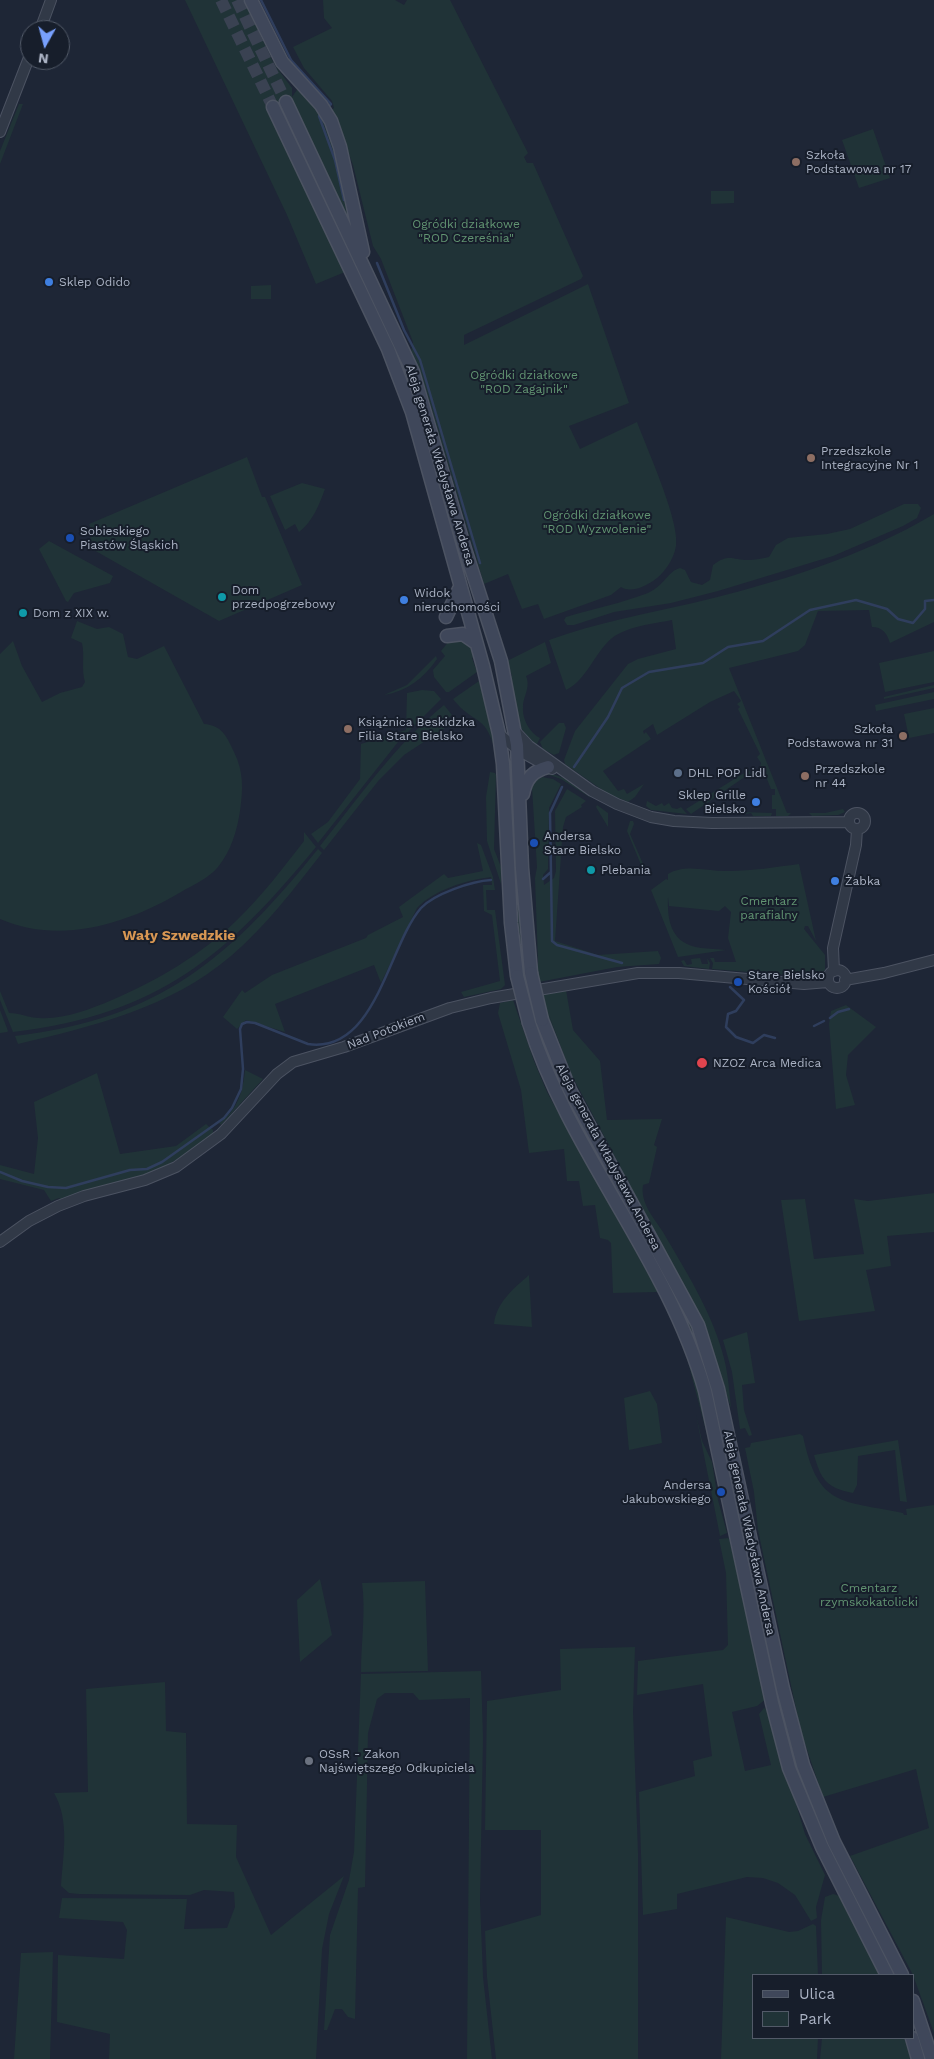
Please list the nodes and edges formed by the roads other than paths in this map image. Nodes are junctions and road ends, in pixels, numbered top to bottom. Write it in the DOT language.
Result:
graph roads {
  1 [pos="51,0"];
  2 [pos="251,0"];
  3 [pos="44,20"];
  4 [pos="24,70"];
  5 [pos="286,102"];
  6 [pos="273,107"];
  7 [pos="0,132"];
  8 [pos="369,276"];
  9 [pos="460,587"];
  10 [pos="446,617"];
  11 [pos="447,636"];
  12 [pos="476,643"];
  13 [pos="516,731"];
  14 [pos="499,734"];
  15 [pos="518,750"];
  16 [pos="537,752"];
  17 [pos="503,764"];
  18 [pos="548,767"];
  19 [pos="580,782"];
  20 [pos="520,808"];
  21 [pos="934,960"];
  22 [pos="834,971"];
  23 [pos="845,980"];
  24 [pos="828,982"];
  25 [pos="0,1242"];
  26 [pos="886,1974"];
  27 [pos="901,1974"];
  28 [pos="914,2004"];
  29 [pos="912,2039"];
  30 [pos="918,2059"];
  31 [pos="932,2059"];
  1 -- 3 [label="street"];
  2 -- 8 [label="main road"];
  4 -- 7 [label="street"];
  5 -- 8 [label="main road, Aleja generała Władysława Andersa"];
  6 -- 9 [label="main road, Aleja generała Władysława Andersa"];
  8 -- 13 [label="main road, Aleja generała Władysława Andersa"];
  9 -- 10 [label="main road"];
  9 -- 12 [label="main road, Aleja generała Władysława Andersa"];
  11 -- 12 [label="main road"];
  12 -- 14 [label="main road, Aleja generała Władysława Andersa"];
  13 -- 15 [label="main road, Aleja generała Władysława Andersa"];
  13 -- 16 [label="street"];
  14 -- 15 [label="street"];
  14 -- 17 [label="main road, Aleja generała Władysława Andersa"];
  15 -- 16 [label="street"];
  15 -- 17 [label="street"];
  15 -- 18 [label="street"];
  15 -- 20 [label="main road, Aleja generała Władysława Andersa"];
  16 -- 19 [label="street"];
  17 -- 26 [label="main road, Aleja generała Władysława Andersa, bridge"];
  18 -- 19 [label="street"];
  18 -- 20 [label="main road"];
  19 -- 22 [label="street"];
  20 -- 27 [label="main road, Aleja generała Władysława Andersa, bridge"];
  21 -- 23 [label="street"];
  22 -- 23 [label="street"];
  22 -- 24 [label="street"];
  23 -- 24 [label="street"];
  24 -- 25 [label="street, Nad Potokiem"];
  28 -- 31 [label="main road"];
  29 -- 30 [label="main road"];
}
